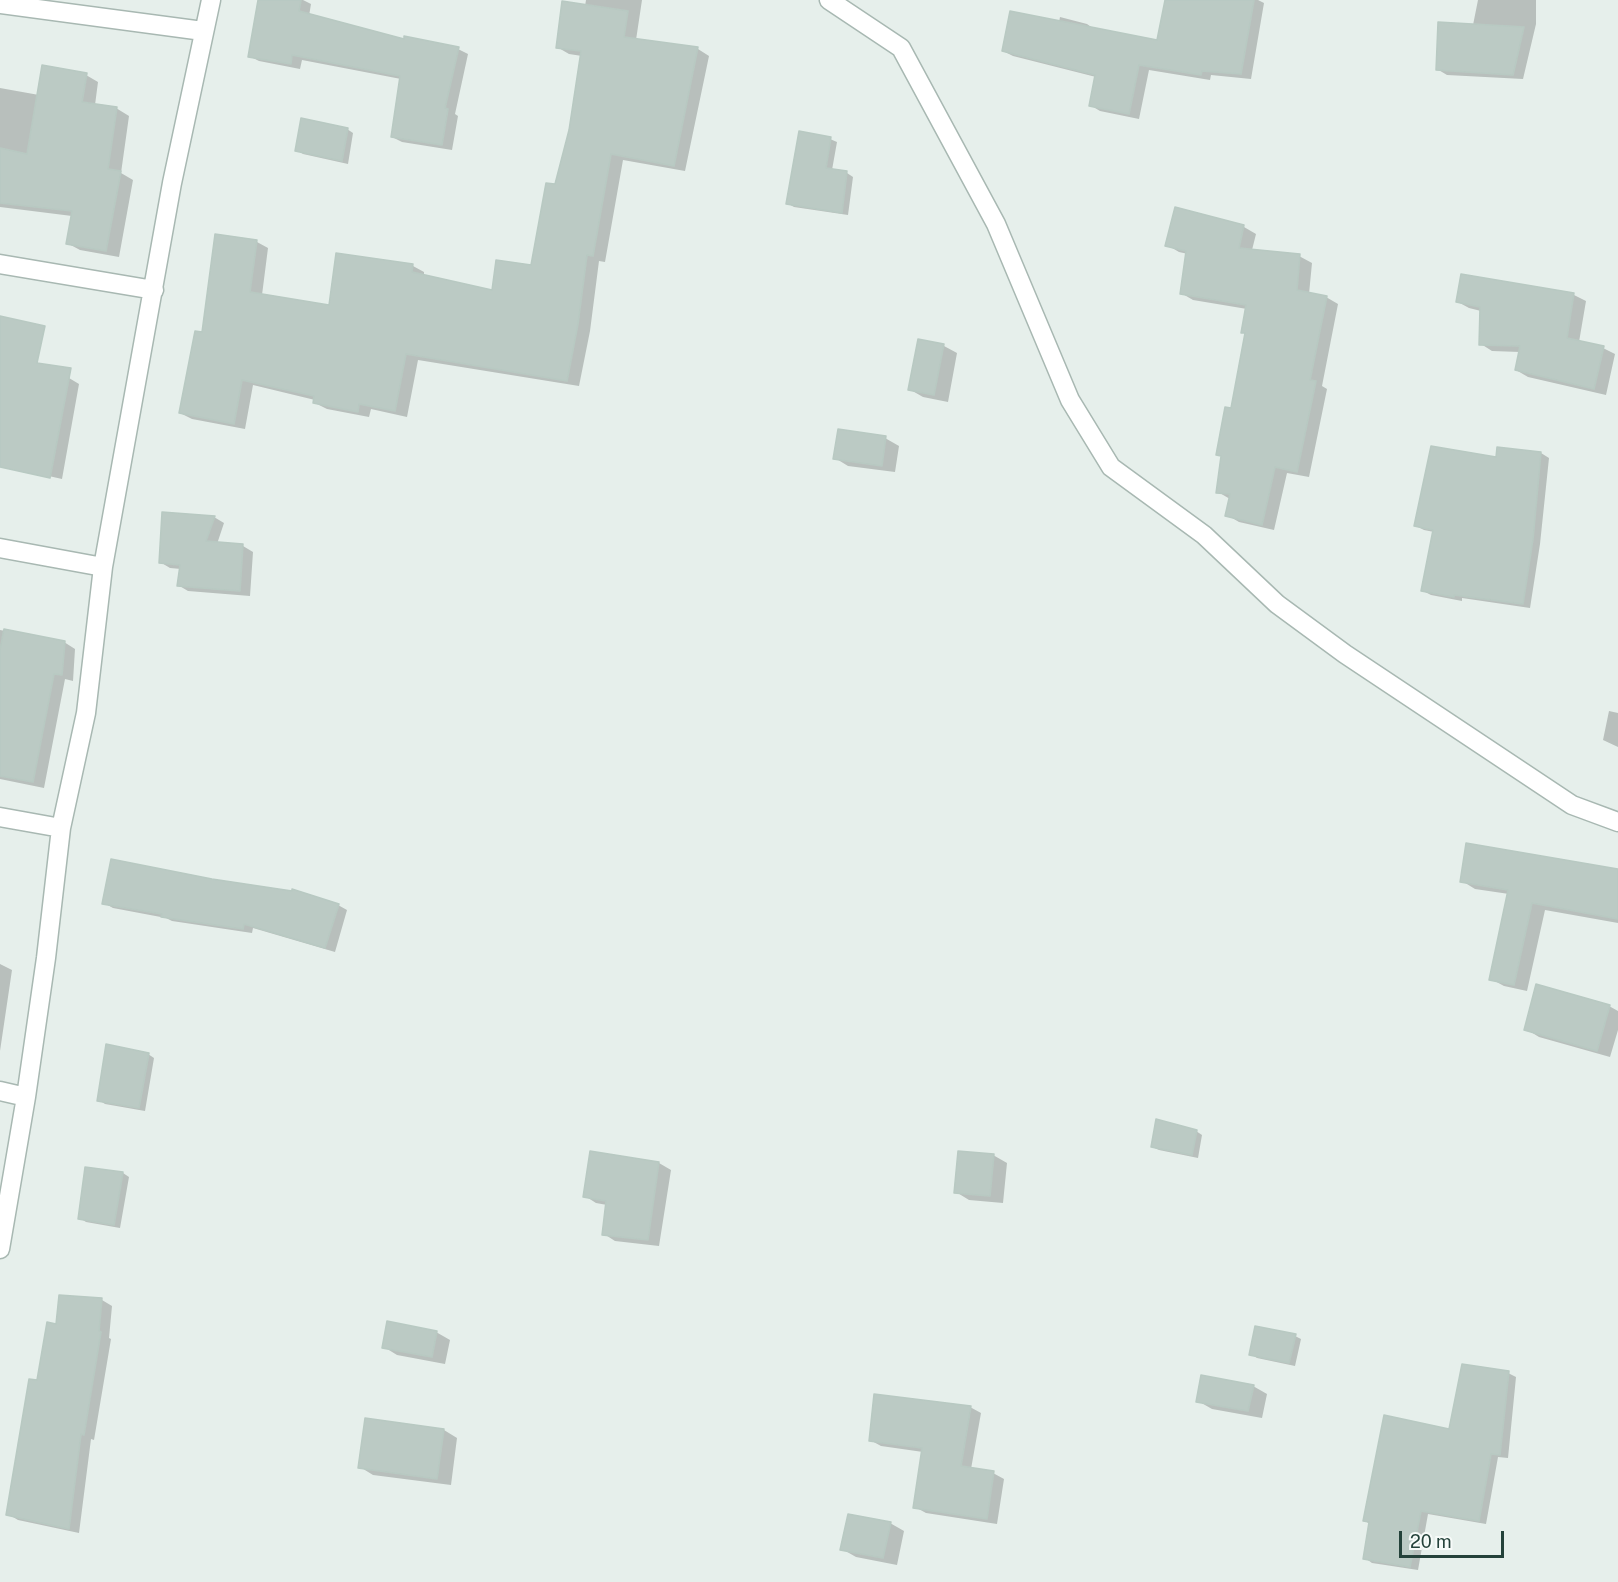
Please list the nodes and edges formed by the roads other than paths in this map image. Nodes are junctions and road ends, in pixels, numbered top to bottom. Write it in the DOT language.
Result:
graph roads {
  1 [pos="211,0"];
  2 [pos="829,0"];
  3 [pos="0,4"];
  4 [pos="204,31"];
  5 [pos="0,264"];
  6 [pos="154,290"];
  7 [pos="0,548"];
  8 [pos="103,567"];
  9 [pos="0,817"];
  10 [pos="1618,822"];
  11 [pos="61,828"];
  12 [pos="0,1091"];
  13 [pos="26,1097"];
  14 [pos="0,1249"];
  1 -- 4 [label="street"];
  2 -- 10 [label="street"];
  3 -- 4 [label="street"];
  4 -- 6 [label="street"];
  5 -- 6 [label="street"];
  6 -- 8 [label="street"];
  7 -- 8 [label="street"];
  8 -- 11 [label="street"];
  9 -- 11 [label="street"];
  11 -- 13 [label="street"];
  12 -- 13 [label="street"];
  13 -- 14 [label="street"];
}
